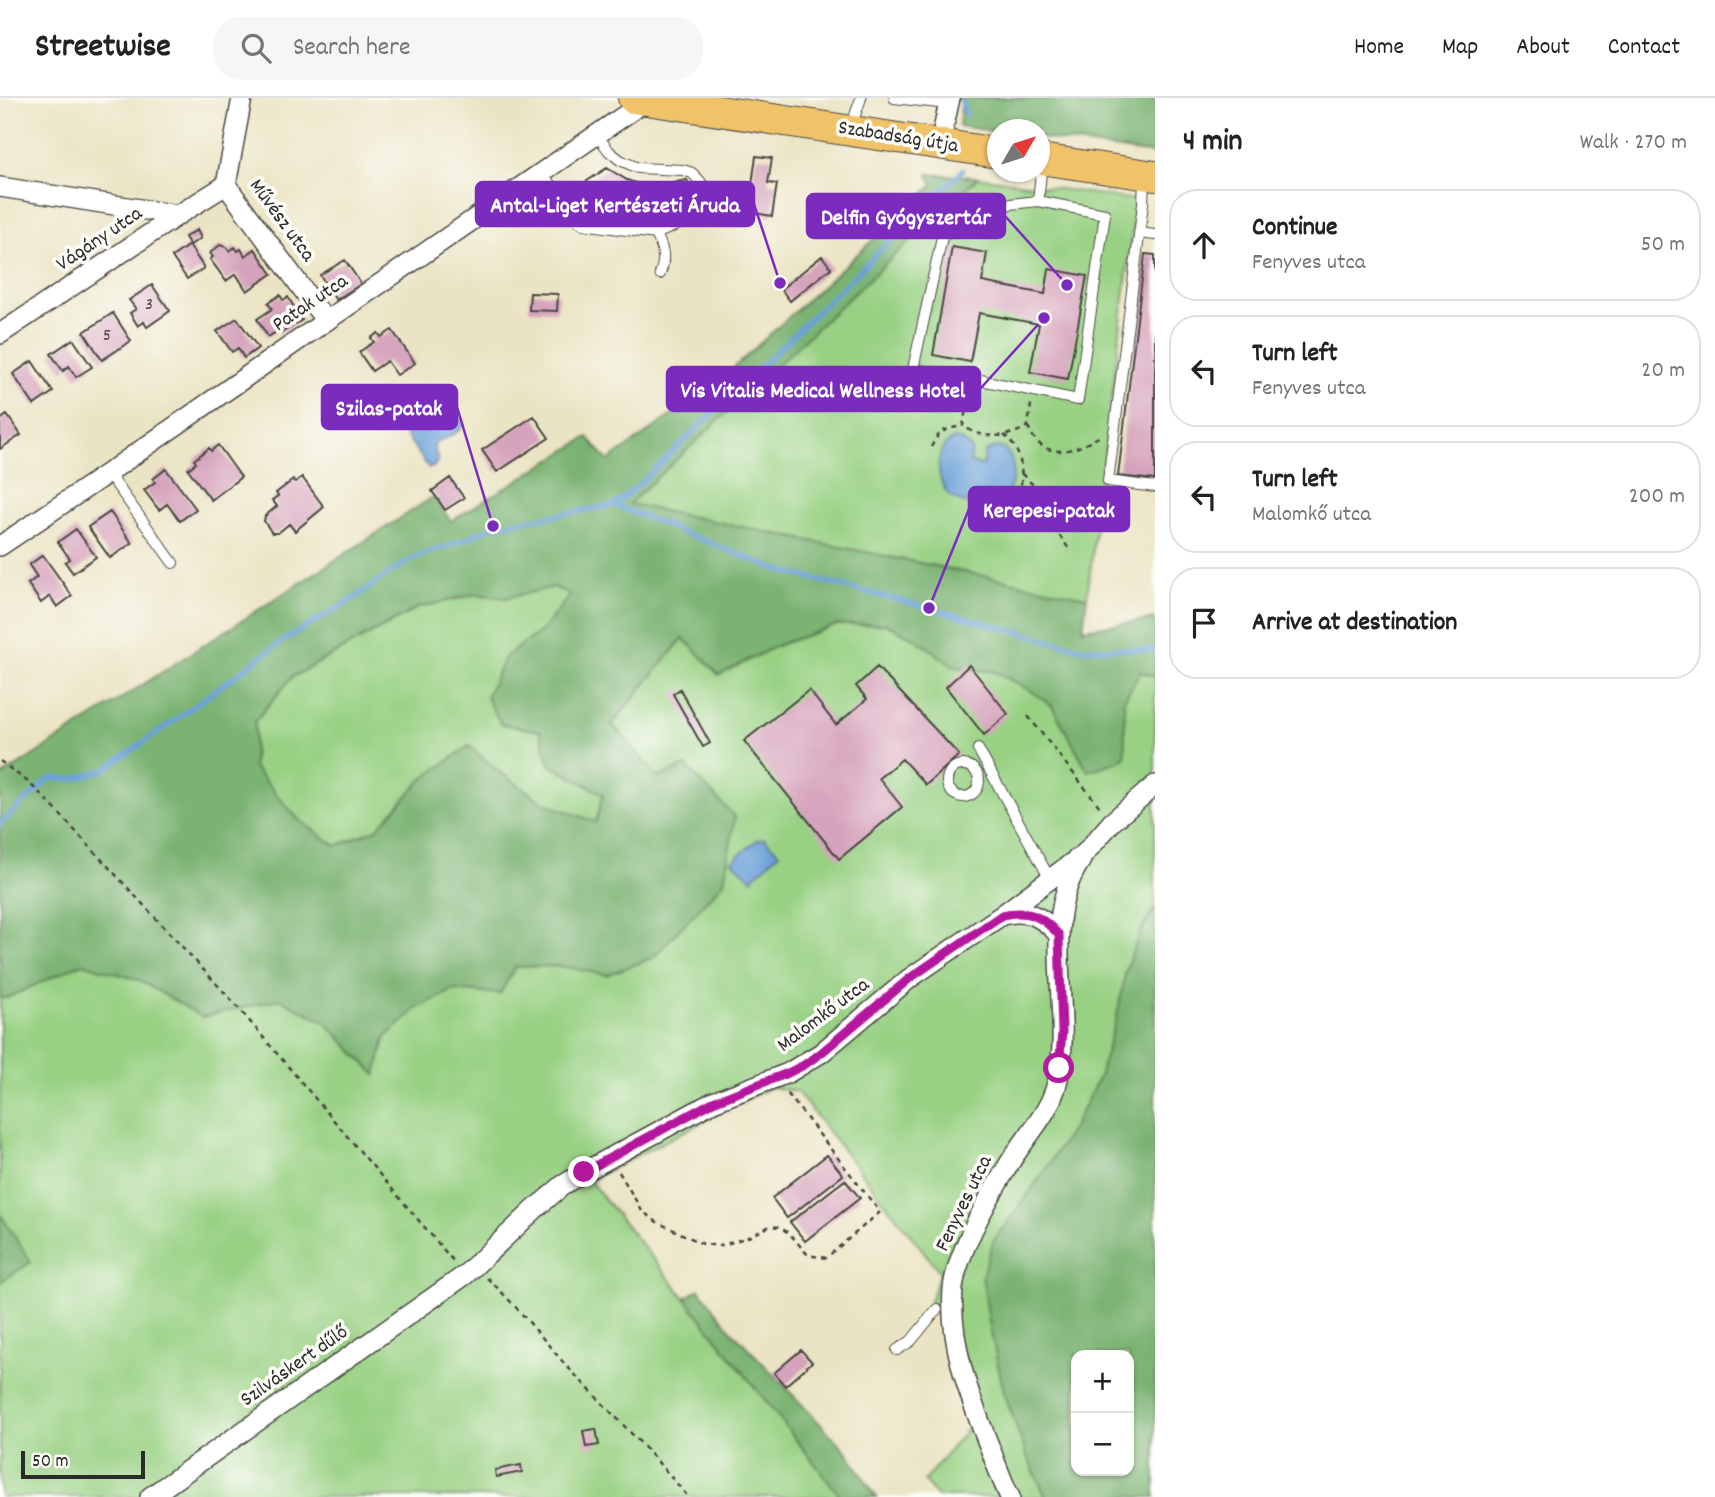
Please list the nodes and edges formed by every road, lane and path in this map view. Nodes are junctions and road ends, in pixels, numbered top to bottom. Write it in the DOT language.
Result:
graph roads {
  1 [pos="242,98"];
  2 [pos="861,98"];
  3 [pos="894,98"];
  4 [pos="640,99"];
  5 [pos="949,101"];
  6 [pos="850,130"];
  7 [pos="597,135"];
  8 [pos="940,144"];
  9 [pos="987,151"];
  10 [pos="1050,160"];
  11 [pos="541,173"];
  12 [pos="1150,175"];
  13 [pos="1039,182"];
  14 [pos="226,185"];
  15 [pos="0,187"];
  16 [pos="1038,201"];
  17 [pos="178,215"];
  18 [pos="1139,233"];
  19 [pos="656,234"];
  20 [pos="1155,235"];
  21 [pos="660,274"];
  22 [pos="326,321"];
  23 [pos="0,334"];
  24 [pos="971,378"];
  25 [pos="1033,391"];
  26 [pos="963,426"];
  27 [pos="1028,426"];
  28 [pos="1004,435"];
  29 [pos="1102,435"];
  30 [pos="931,447"];
  31 [pos="108,472"];
  32 [pos="1023,474"];
  33 [pos="1155,487"];
  34 [pos="1020,493"];
  35 [pos="1051,498"];
  36 [pos="1061,499"];
  37 [pos="0,545"];
  38 [pos="1069,549"];
  39 [pos="173,563"];
  40 [pos="1028,716"];
  41 [pos="978,749"];
  42 [pos="0,761"];
  43 [pos="989,768"];
  44 [pos="978,774"];
  45 [pos="1155,785"];
  46 [pos="1112,822"];
  47 [pos="1085,853"];
  48 [pos="1050,879"];
  49 [pos="1002,915"];
  50 [pos="1059,935"];
  51 [pos="788,1073"];
  52 [pos="617,1154"];
  53 [pos="470,1271"];
  54 [pos="937,1309"];
  55 [pos="897,1350"];
  56 [pos="150,1497"];
  57 [pos="688,1497"];
  58 [pos="1010,1497"];
  1 -- 14 [label="street, Művész utca"];
  2 -- 6 [label="lane"];
  3 -- 5 [label="lane"];
  4 -- 6 [label="main road, Szabadság útja"];
  4 -- 7 [label="street, Patak utca"];
  5 -- 8 [label="street"];
  6 -- 8 [label="main road, Szabadság útja"];
  7 -- 11 [label="street, Patak utca"];
  7 -- 19 [label="lane"];
  8 -- 9 [label="main road, Szabadság útja"];
  10 -- 12 [label="main road"];
  11 -- 19 [label="lane"];
  11 -- 22 [label="street, Patak utca"];
  12 -- 18 [label="lane"];
  13 -- 16 [label="lane"];
  14 -- 17 [label="street, Vágány utca"];
  14 -- 22 [label="street, Művész utca"];
  15 -- 17 [label="street"];
  16 -- 24 [label="lane"];
  16 -- 25 [label="lane"];
  17 -- 23 [label="street, Vágány utca"];
  18 -- 20 [label="lane"];
  18 -- 33 [label="lane"];
  19 -- 21 [label="lane"];
  22 -- 31 [label="street, Patak utca"];
  24 -- 25 [label="lane"];
  24 -- 26 [label="path"];
  25 -- 27 [label="path"];
  26 -- 28 [label="path"];
  26 -- 30 [label="path"];
  27 -- 28 [label="path"];
  27 -- 29 [label="path"];
  28 -- 32 [label="path"];
  31 -- 37 [label="street, Patak utca"];
  31 -- 39 [label="lane"];
  32 -- 34 [label="path"];
  32 -- 35 [label="path"];
  35 -- 36 [label="path"];
  35 -- 38 [label="path"];
  40 -- 46 [label="path"];
  41 -- 43 [label="lane"];
  42 -- 53 [label="path"];
  43 -- 44 [label="lane"];
  43 -- 48 [label="lane"];
  45 -- 46 [label="street, Malomkő utca"];
  46 -- 47 [label="street, Malomkő utca"];
  47 -- 48 [label="street, Malomkő utca"];
  47 -- 50 [label="street, Fenyves utca"];
  48 -- 49 [label="street, Malomkő utca"];
  49 -- 50 [label="street"];
  49 -- 51 [label="street, Malomkő utca"];
  50 -- 58 [label="street, Fenyves utca"];
  51 -- 52 [label="street, Malomkő utca"];
  51 -- 52 [label="path"];
  52 -- 53 [label="street, Malomkő utca"];
  53 -- 56 [label="street, Szilváskert dűlő"];
  53 -- 57 [label="path"];
  54 -- 55 [label="lane"];
}
